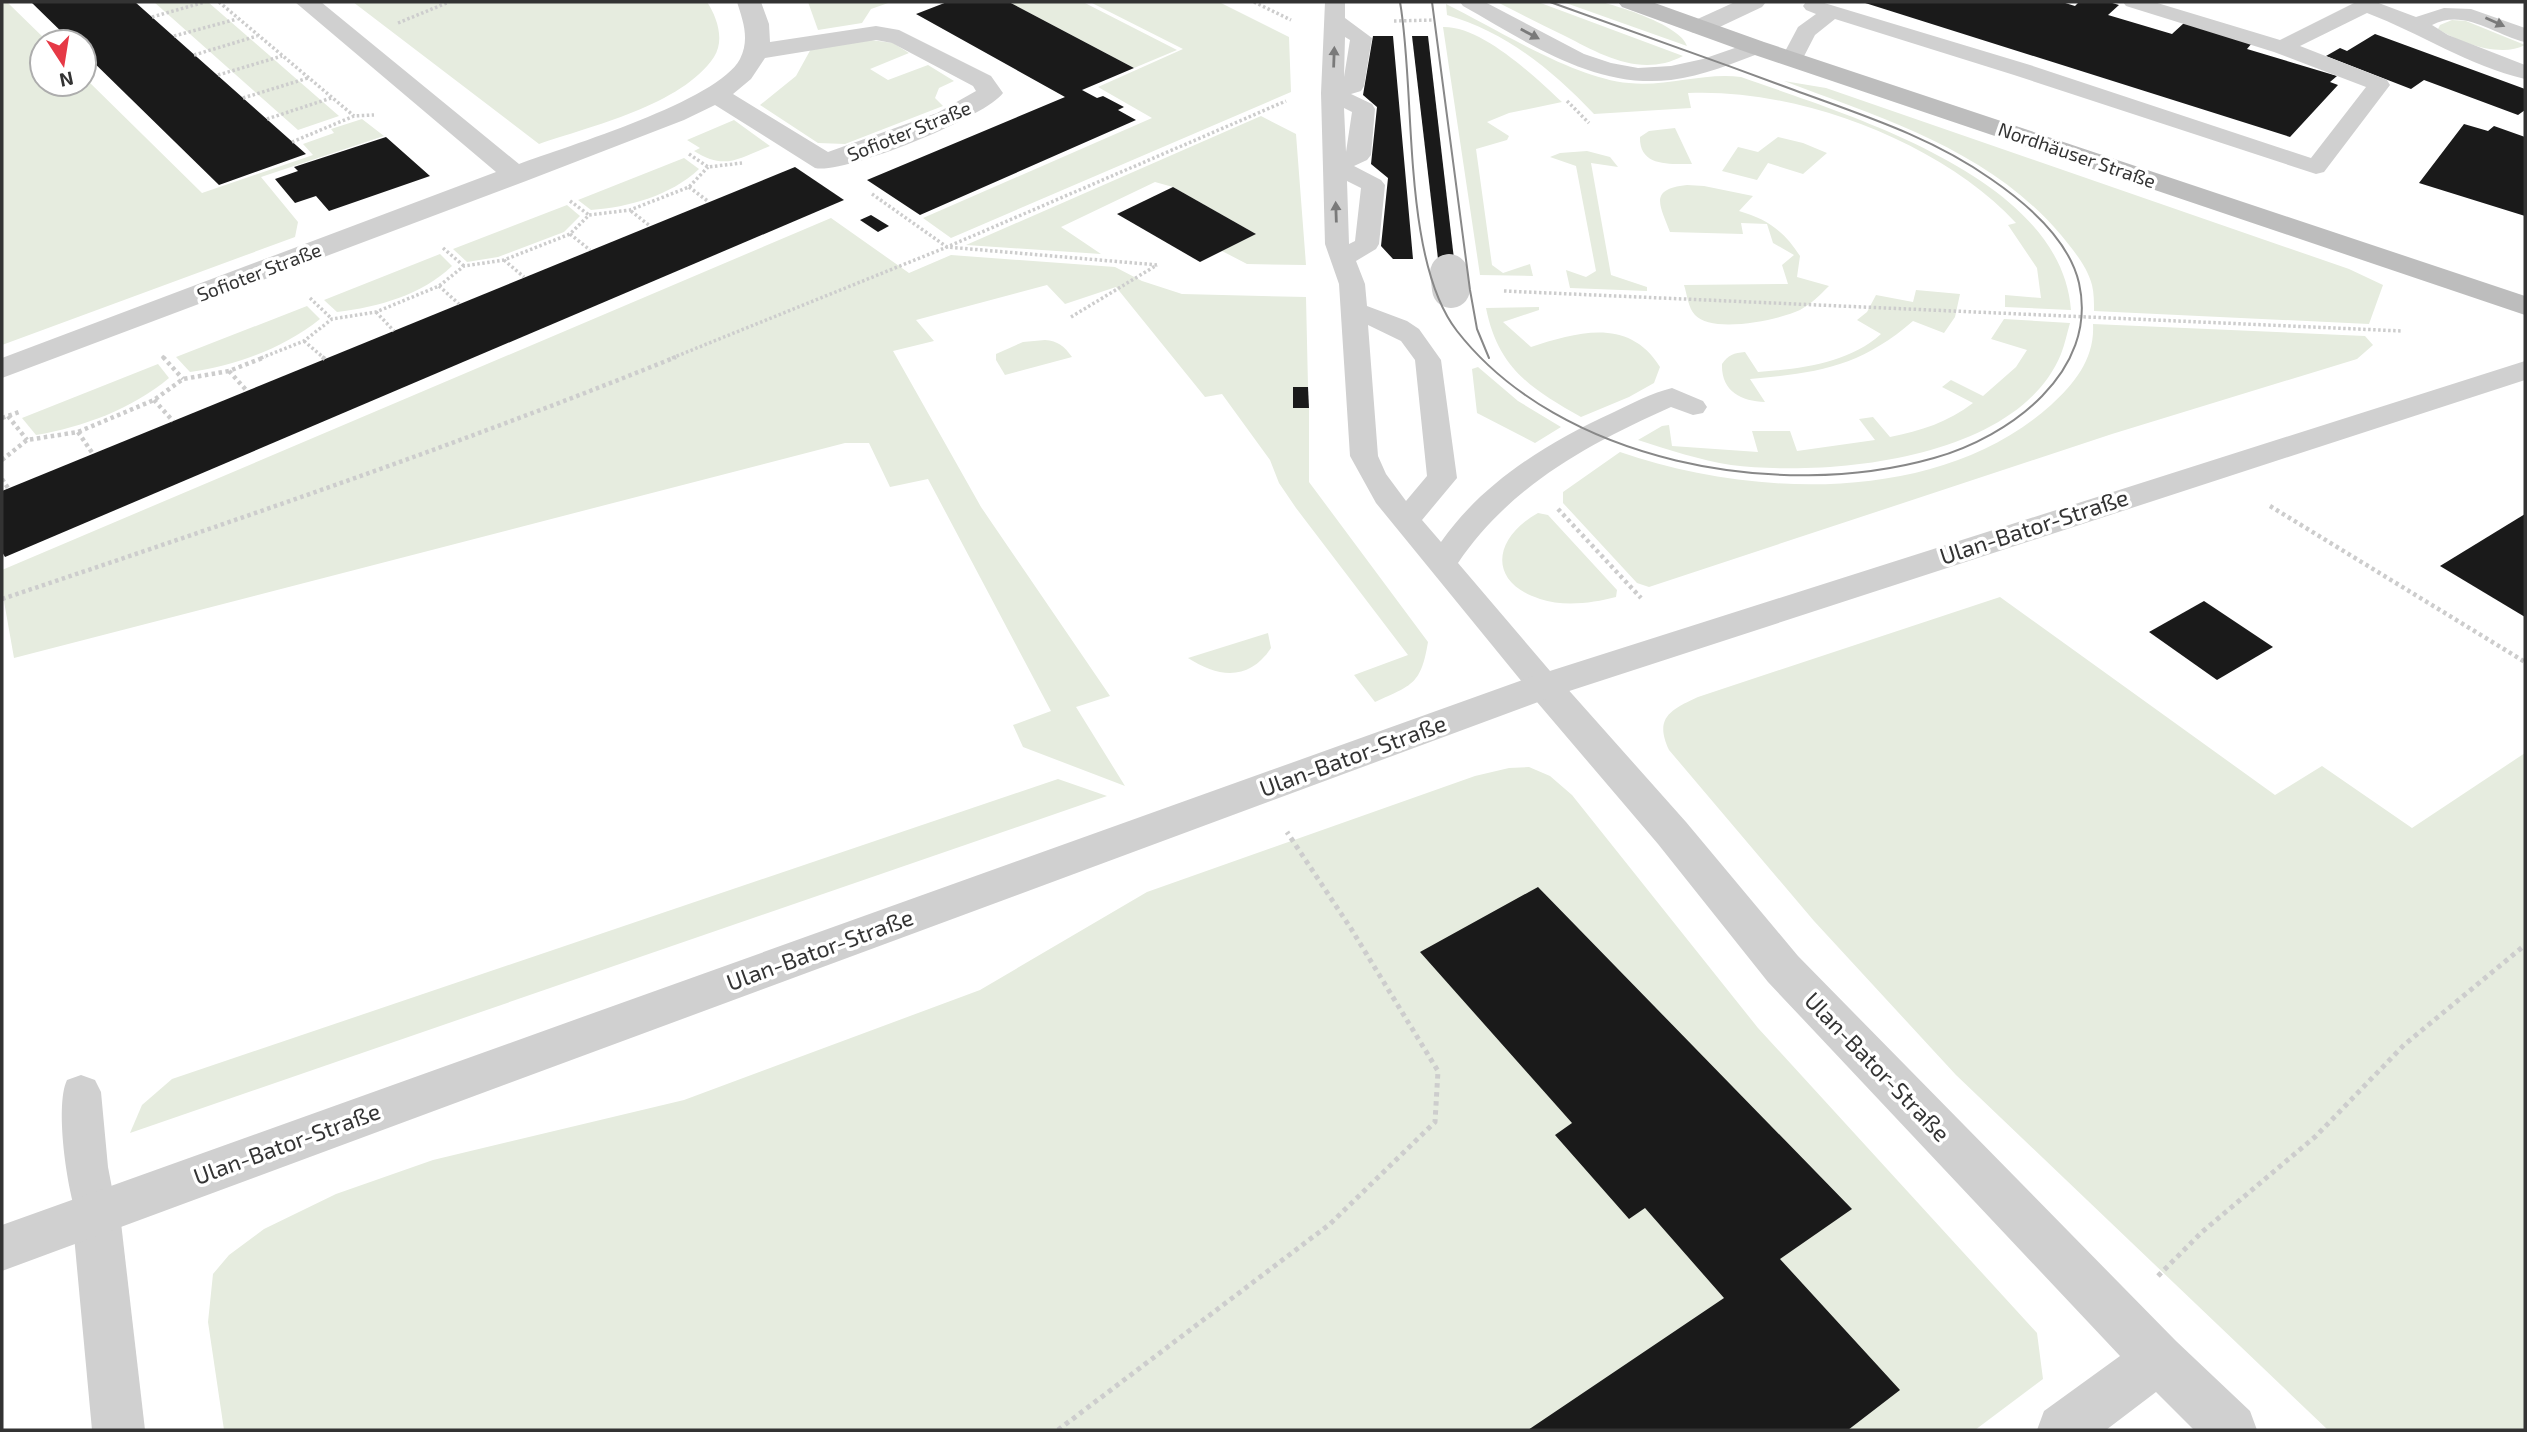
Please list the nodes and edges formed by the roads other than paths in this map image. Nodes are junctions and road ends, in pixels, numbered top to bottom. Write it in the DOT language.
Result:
graph roads {
  1 [pos="307,2"];
  2 [pos="749,2"];
  3 [pos="1470,2"];
  4 [pos="1630,2"];
  5 [pos="1754,2"];
  6 [pos="2133,2"];
  7 [pos="1826,7"];
  8 [pos="1335,11"];
  9 [pos="2417,25"];
  10 [pos="1700,27"];
  11 [pos="2525,36"];
  12 [pos="1755,47"];
  13 [pos="2282,47"];
  14 [pos="757,52"];
  15 [pos="1792,59"];
  16 [pos="2525,72"];
  17 [pos="717,95"];
  18 [pos="1335,165"];
  19 [pos="516,175"];
  20 [pos="1350,284"];
  21 [pos="2525,306"];
  22 [pos="2,369"];
  23 [pos="2525,370"];
  24 [pos="1693,407"];
  25 [pos="1405,520"];
  26 [pos="1441,565"];
  27 [pos="1544,686"];
  28 [pos="80,1092"];
  29 [pos="96,1214"];
  30 [pos="2,1248"];
  31 [pos="2158,1359"];
  32 [pos="119,1430"];
  33 [pos="2063,1430"];
  34 [pos="2231,1430"];
  1 -- 19 [label="street"];
  2 -- 14 [label="street"];
  3 -- 12 [label="lane, one-way"];
  4 -- 10 [label="main road, Nordhäuser Straße"];
  5 -- 10 [label="street"];
  6 -- 13 [label="lane"];
  7 -- 13 [label="lane"];
  7 -- 15 [label="lane"];
  18 -- 8 [label="lane, one-way"];
  9 -- 11 [label="lane, one-way"];
  9 -- 13 [label="lane"];
  9 -- 16 [label="lane"];
  10 -- 12 [label="main road, Nordhäuser Straße"];
  12 -- 15 [label="main road, Nordhäuser Straße"];
  14 -- 17 [label="street, Sofioter Straße"];
  14 -- 17 [label="street, Sofioter Straße"];
  15 -- 21 [label="main road, Nordhäuser Straße"];
  17 -- 19 [label="street, Sofioter Straße"];
  20 -- 18 [label="lane, one-way"];
  18 -- 20 [label="lane"];
  19 -- 22 [label="street, Sofioter Straße"];
  20 -- 25 [label="lane"];
  20 -- 25 [label="lane"];
  23 -- 27 [label="street, Ulan-Bator-Straße"];
  24 -- 26 [label="lane"];
  25 -- 26 [label="lane"];
  26 -- 27 [label="lane"];
  27 -- 29 [label="street, Ulan-Bator-Straße"];
  27 -- 31 [label="street, Ulan-Bator-Straße"];
  28 -- 29 [label="lane"];
  29 -- 30 [label="street, Ulan-Bator-Straße"];
  29 -- 32 [label="street"];
  31 -- 33 [label="street"];
  31 -- 34 [label="street, Ulan-Bator-Straße"];
}
